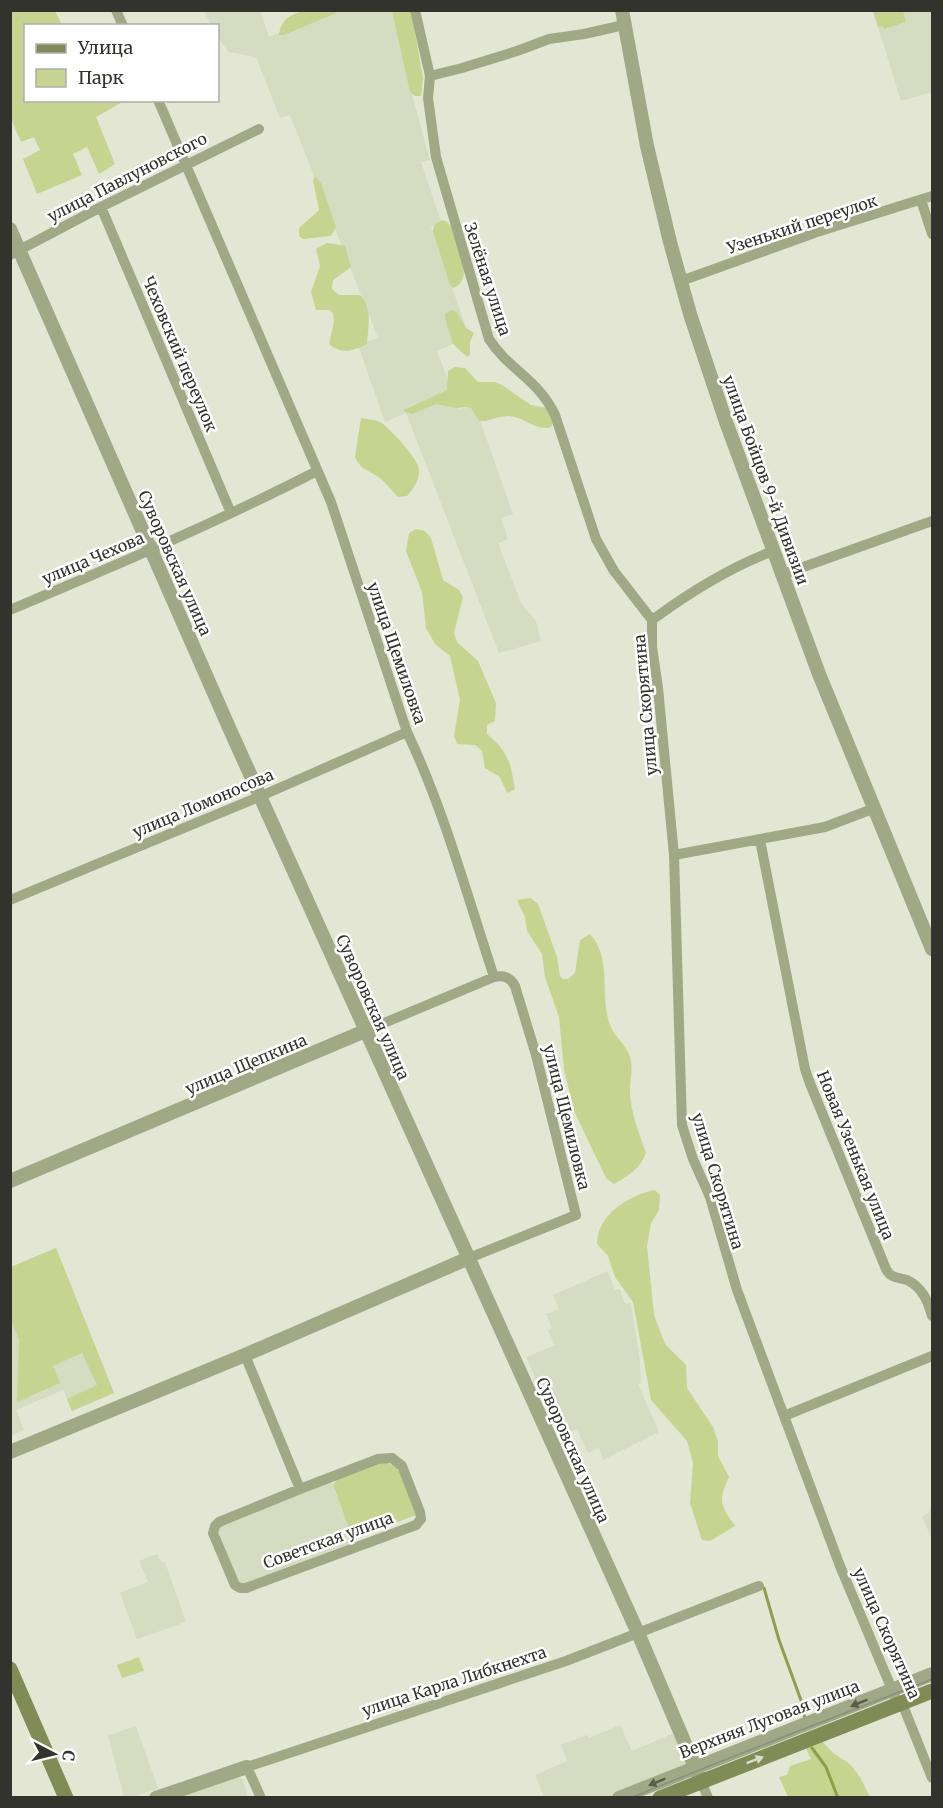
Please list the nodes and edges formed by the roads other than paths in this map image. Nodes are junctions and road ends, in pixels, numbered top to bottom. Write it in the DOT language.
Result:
graph roads {
  1 [pos="116,10"];
  2 [pos="416,10"];
  3 [pos="624,14"];
  4 [pos="122,24"];
  5 [pos="430,76"];
  6 [pos="159,102"];
  7 [pos="259,129"];
  8 [pos="186,166"];
  9 [pos="933,196"];
  10 [pos="921,200"];
  11 [pos="101,207"];
  12 [pos="10,229"];
  13 [pos="933,234"];
  14 [pos="15,253"];
  15 [pos="681,281"];
  16 [pos="317,471"];
  17 [pos="231,513"];
  18 [pos="933,521"];
  19 [pos="151,549"];
  20 [pos="773,551"];
  21 [pos="781,575"];
  22 [pos="10,610"];
  23 [pos="652,620"];
  24 [pos="407,732"];
  25 [pos="261,796"];
  26 [pos="875,808"];
  27 [pos="760,840"];
  28 [pos="674,855"];
  29 [pos="10,900"];
  30 [pos="932,946"];
  31 [pos="494,977"];
  32 [pos="365,1031"];
  33 [pos="10,1181"];
  34 [pos="469,1258"];
  35 [pos="933,1316"];
  36 [pos="246,1355"];
  37 [pos="933,1356"];
  38 [pos="784,1416"];
  39 [pos="10,1452"];
  40 [pos="300,1489"];
  41 [pos="759,1586"];
  42 [pos="638,1633"];
  43 [pos="10,1669"];
  44 [pos="933,1674"];
  45 [pos="892,1690"];
  46 [pos="933,1690"];
  47 [pos="902,1703"];
  48 [pos="695,1766"];
  49 [pos="247,1767"];
  50 [pos="933,1778"];
  51 [pos="701,1781"];
  52 [pos="66,1797"];
  53 [pos="156,1797"];
  54 [pos="261,1797"];
  55 [pos="619,1797"];
  56 [pos="660,1797"];
  57 [pos="708,1797"];
  1 -- 4 [label="street"];
  2 -- 5 [label="street, Зелёная улица"];
  3 -- 5 [label="street"];
  3 -- 15 [label="street, улица Бойцов 9-й Дивизии"];
  5 -- 23 [label="street, Зелёная улица"];
  6 -- 8 [label="street, улица Щемиловка"];
  7 -- 8 [label="street, улица Павлуновского"];
  8 -- 11 [label="street, улица Павлуновского"];
  8 -- 16 [label="street, улица Щемиловка"];
  9 -- 10 [label="street, Узенький переулок"];
  10 -- 13 [label="street"];
  10 -- 15 [label="street, Узенький переулок"];
  11 -- 14 [label="street, улица Павлуновского"];
  11 -- 17 [label="street, Чеховский переулок"];
  12 -- 14 [label="street, Суворовская улица"];
  14 -- 19 [label="street, Суворовская улица"];
  15 -- 20 [label="street, улица Бойцов 9-й Дивизии"];
  16 -- 17 [label="street, улица Чехова"];
  16 -- 24 [label="street, улица Щемиловка"];
  17 -- 19 [label="street, улица Чехова"];
  18 -- 21 [label="street"];
  19 -- 22 [label="street, улица Чехова"];
  19 -- 25 [label="street, Суворовская улица"];
  20 -- 21 [label="street, улица Бойцов 9-й Дивизии"];
  20 -- 23 [label="street, улица Скорятина"];
  21 -- 26 [label="street, улица Бойцов 9-й Дивизии"];
  23 -- 28 [label="street, улица Скорятина"];
  24 -- 25 [label="street, улица Ломоносова"];
  24 -- 31 [label="street, улица Щемиловка"];
  25 -- 29 [label="street, улица Ломоносова"];
  25 -- 32 [label="street, Суворовская улица"];
  26 -- 27 [label="street"];
  26 -- 30 [label="street, улица Бойцов 9-й Дивизии"];
  27 -- 28 [label="street"];
  27 -- 35 [label="street, Новая Узенькая улица"];
  28 -- 38 [label="street, улица Скорятина"];
  31 -- 32 [label="street, улица Щепкина"];
  31 -- 34 [label="street, улица Щемиловка"];
  32 -- 33 [label="street, улица Щепкина"];
  32 -- 34 [label="street, Суворовская улица"];
  34 -- 36 [label="street"];
  34 -- 42 [label="street, Суворовская улица"];
  36 -- 39 [label="street"];
  36 -- 40 [label="street"];
  37 -- 38 [label="street"];
  38 -- 45 [label="street, улица Скорятина"];
  40 -- 40 [label="street, Советская улица"];
  41 -- 42 [label="street, улица Карла Либкнехта"];
  42 -- 48 [label="street, Суворовская улица"];
  42 -- 49 [label="street, улица Карла Либкнехта"];
  43 -- 52 [label="main road"];
  44 -- 45 [label="street, Верхняя Луговая улица"];
  45 -- 47 [label="street, улица Скорятина"];
  45 -- 48 [label="street, Верхняя Луговая улица, one-way"];
  46 -- 47 [label="main road, Верхняя Луговая улица"];
  47 -- 50 [label="street, улица Скорятина"];
  51 -- 47 [label="main road, Верхняя Луговая улица, one-way"];
  48 -- 51 [label="street, Суворовская улица"];
  48 -- 55 [label="street, Верхняя Луговая улица, one-way"];
  49 -- 53 [label="street, улица Карла Либкнехта"];
  49 -- 54 [label="street"];
  51 -- 56 [label="main road, Верхняя Луговая улица"];
  51 -- 57 [label="street, Суворовская улица"];
}
